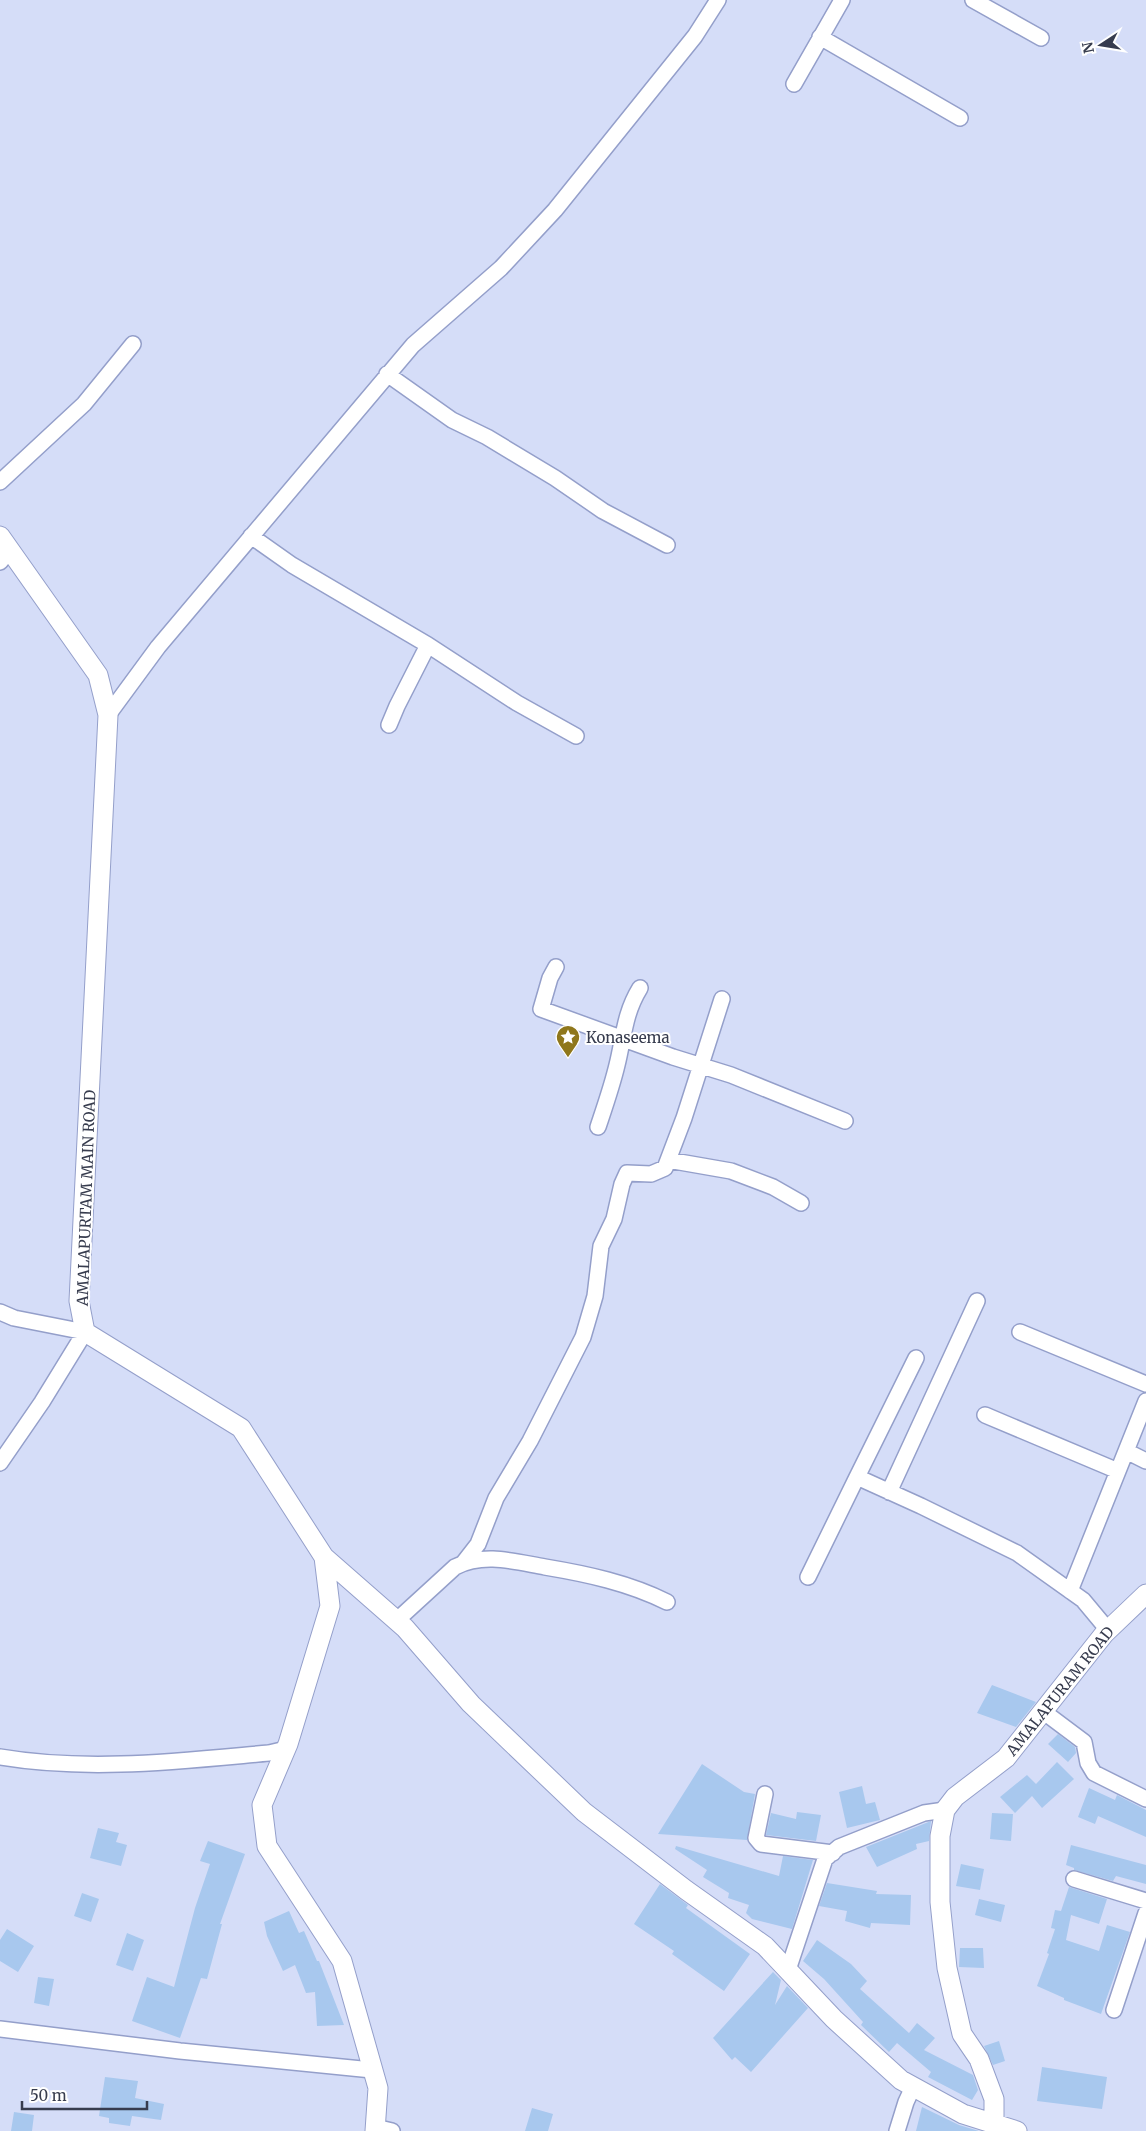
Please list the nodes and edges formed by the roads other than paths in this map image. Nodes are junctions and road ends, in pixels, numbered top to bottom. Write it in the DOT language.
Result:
graph roads {
  1 [pos="718,0"];
  2 [pos="842,0"];
  3 [pos="973,0"];
  4 [pos="820,37"];
  5 [pos="1041,38"];
  6 [pos="794,84"];
  7 [pos="960,118"];
  8 [pos="133,344"];
  9 [pos="388,374"];
  10 [pos="0,482"];
  11 [pos="251,536"];
  12 [pos="667,545"];
  13 [pos="3,549"];
  14 [pos="428,645"];
  15 [pos="108,715"];
  16 [pos="389,725"];
  17 [pos="576,736"];
  18 [pos="556,967"];
  19 [pos="640,988"];
  20 [pos="722,999"];
  21 [pos="621,1038"];
  22 [pos="700,1066"];
  23 [pos="845,1121"];
  24 [pos="598,1127"];
  25 [pos="668,1160"];
  26 [pos="801,1203"];
  27 [pos="976,1301"];
  28 [pos="0,1312"];
  29 [pos="85,1332"];
  30 [pos="1020,1332"];
  31 [pos="916,1358"];
  32 [pos="1146,1384"];
  33 [pos="1146,1401"];
  34 [pos="985,1415"];
  35 [pos="1126,1451"];
  36 [pos="1146,1461"];
  37 [pos="0,1463"];
  38 [pos="1118,1471"];
  39 [pos="857,1478"];
  40 [pos="889,1492"];
  41 [pos="324,1557"];
  42 [pos="464,1562"];
  43 [pos="808,1577"];
  44 [pos="1070,1591"];
  45 [pos="1146,1594"];
  46 [pos="667,1602"];
  47 [pos="396,1621"];
  48 [pos="1108,1630"];
  49 [pos="1044,1712"];
  50 [pos="286,1750"];
  51 [pos="0,1757"];
  52 [pos="765,1794"];
  53 [pos="1146,1799"];
  54 [pos="945,1810"];
  55 [pos="833,1852"];
  56 [pos="1074,1879"];
  57 [pos="1146,1901"];
  58 [pos="1146,1913"];
  59 [pos="788,1970"];
  60 [pos="1114,2010"];
  61 [pos="0,2030"];
  62 [pos="372,2070"];
  63 [pos="913,2087"];
  64 [pos="993,2127"];
  65 [pos="381,2130"];
  66 [pos="897,2131"];
  67 [pos="1017,2131"];
  1 -- 9 [label="street"];
  2 -- 4 [label="street"];
  3 -- 5 [label="street"];
  4 -- 6 [label="street"];
  4 -- 7 [label="street"];
  8 -- 10 [label="street"];
  9 -- 11 [label="street"];
  9 -- 12 [label="street"];
  11 -- 14 [label="street"];
  11 -- 15 [label="street"];
  13 -- 15 [label="street, AMALAPURTAM MAIN ROAD"];
  14 -- 16 [label="street"];
  14 -- 17 [label="street"];
  15 -- 29 [label="street, AMALAPURTAM MAIN ROAD"];
  18 -- 21 [label="street"];
  19 -- 21 [label="street"];
  20 -- 22 [label="street"];
  21 -- 22 [label="street"];
  21 -- 24 [label="street"];
  22 -- 23 [label="street"];
  22 -- 25 [label="street"];
  25 -- 26 [label="street"];
  25 -- 42 [label="street"];
  27 -- 40 [label="street"];
  28 -- 29 [label="street"];
  29 -- 37 [label="street"];
  29 -- 41 [label="street"];
  30 -- 32 [label="street"];
  31 -- 39 [label="street"];
  33 -- 35 [label="street"];
  34 -- 38 [label="street"];
  35 -- 36 [label="street"];
  35 -- 38 [label="street"];
  38 -- 44 [label="street"];
  39 -- 40 [label="street"];
  39 -- 43 [label="street"];
  40 -- 44 [label="street"];
  41 -- 47 [label="street"];
  41 -- 50 [label="street"];
  42 -- 46 [label="street"];
  42 -- 47 [label="street"];
  44 -- 48 [label="street"];
  45 -- 48 [label="street, AMALAPURAM ROAD"];
  47 -- 59 [label="street"];
  48 -- 49 [label="street, AMALAPURAM ROAD"];
  49 -- 53 [label="street"];
  49 -- 54 [label="street, AMALAPURAM ROAD"];
  50 -- 51 [label="street"];
  50 -- 62 [label="street"];
  52 -- 55 [label="street"];
  54 -- 55 [label="street"];
  54 -- 64 [label="street"];
  55 -- 59 [label="street"];
  56 -- 57 [label="street"];
  58 -- 60 [label="street"];
  59 -- 63 [label="street"];
  61 -- 62 [label="street"];
  62 -- 65 [label="street"];
  63 -- 64 [label="street"];
  63 -- 66 [label="street"];
  64 -- 67 [label="street"];
}
